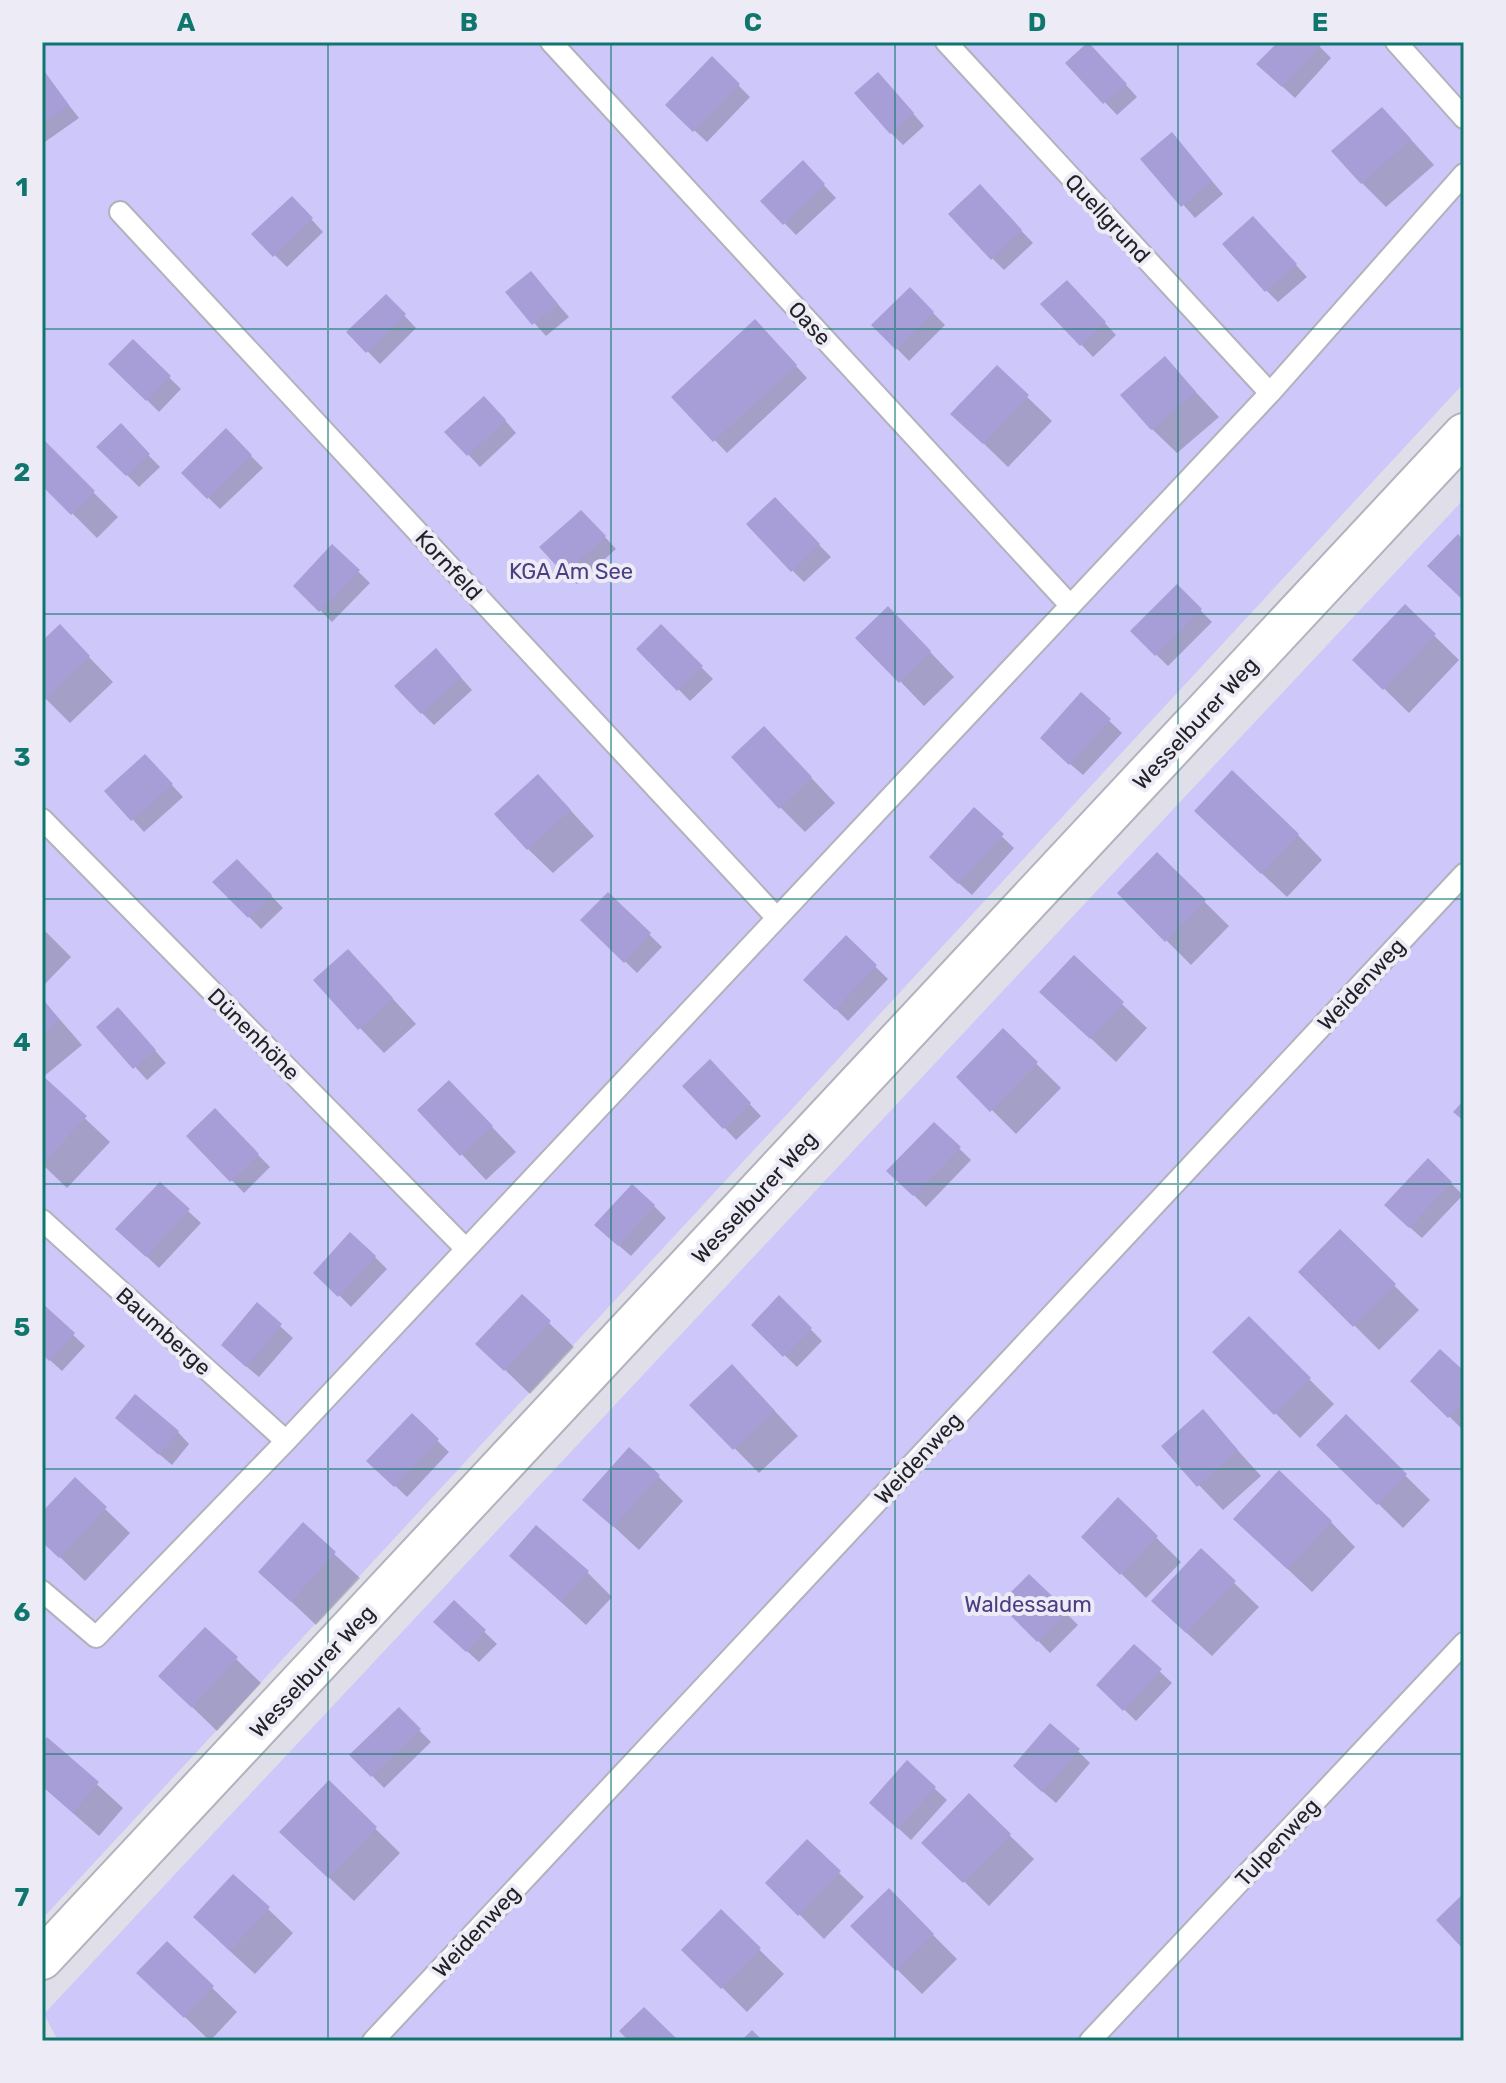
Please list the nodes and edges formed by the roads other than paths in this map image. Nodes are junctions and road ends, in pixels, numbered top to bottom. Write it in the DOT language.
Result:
graph roads {
  1 [pos="551,42"];
  2 [pos="946,42"];
  3 [pos="1396,42"];
  4 [pos="1464,118"];
  5 [pos="1464,174"];
  6 [pos="120,212"];
  7 [pos="1270,393"];
  8 [pos="1464,434"];
  9 [pos="1069,604"];
  10 [pos="42,819"];
  11 [pos="1464,874"];
  12 [pos="777,918"];
  13 [pos="42,1220"];
  14 [pos="466,1249"];
  15 [pos="286,1441"];
  16 [pos="42,1591"];
  17 [pos="1464,1643"];
  18 [pos="42,1959"];
  19 [pos="373,2041"];
  20 [pos="1090,2041"];
  1 -- 9 [label="lane, Oase"];
  2 -- 7 [label="lane, Quellgrund"];
  3 -- 4 [label="lane"];
  5 -- 7 [label="lane"];
  6 -- 12 [label="lane, Kornfeld"];
  7 -- 9 [label="lane"];
  8 -- 18 [label="street, Wesselburer Weg"];
  9 -- 12 [label="lane"];
  10 -- 14 [label="lane, Dünenhöhe"];
  11 -- 19 [label="lane, Weidenweg"];
  12 -- 14 [label="lane"];
  13 -- 15 [label="lane, Baumberge"];
  14 -- 15 [label="lane"];
  15 -- 16 [label="lane"];
  17 -- 20 [label="lane, Tulpenweg"];
}
